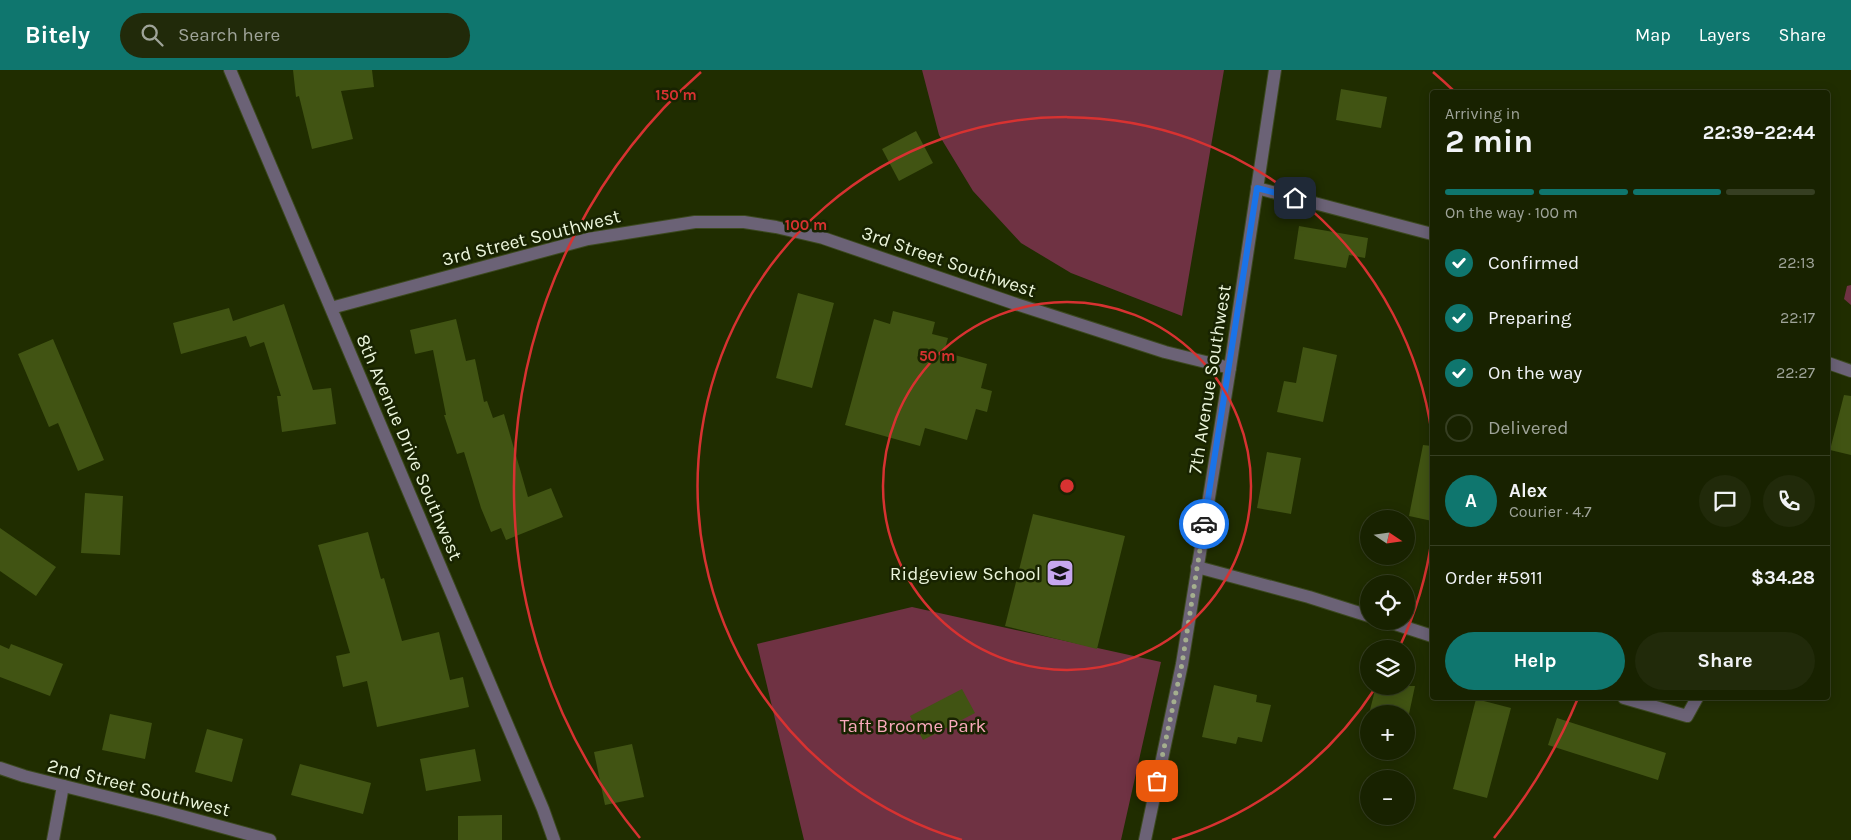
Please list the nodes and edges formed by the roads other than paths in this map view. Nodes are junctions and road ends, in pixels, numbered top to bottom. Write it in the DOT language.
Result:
graph roads {
  1 [pos="230,70"];
  2 [pos="1275,70"];
  3 [pos="1257,188"];
  4 [pos="1430,233"];
  5 [pos="331,308"];
  6 [pos="1830,364"];
  7 [pos="1230,368"];
  8 [pos="1851,370"];
  9 [pos="1197,567"];
  10 [pos="1360,613"];
  11 [pos="1414,630"];
  12 [pos="1430,635"];
  13 [pos="1631,700"];
  14 [pos="1696,700"];
  15 [pos="0,768"];
  16 [pos="63,786"];
  17 [pos="53,840"];
  18 [pos="270,840"];
  19 [pos="554,840"];
  20 [pos="1145,840"];
  1 -- 5 [label="street, 8th Avenue Drive Southwest"];
  2 -- 3 [label="street, 7th Avenue Southwest"];
  3 -- 4 [label="street"];
  3 -- 7 [label="street, 7th Avenue Southwest"];
  5 -- 7 [label="street, 3rd Street Southwest"];
  5 -- 19 [label="street, 8th Avenue Drive Southwest"];
  6 -- 8 [label="street"];
  7 -- 9 [label="street, 7th Avenue Southwest"];
  9 -- 10 [label="street"];
  9 -- 20 [label="street, 7th Avenue Southwest"];
  11 -- 12 [label="street"];
  13 -- 14 [label="street"];
  15 -- 16 [label="street, 2nd Street Southwest"];
  16 -- 17 [label="street"];
  16 -- 18 [label="street, 2nd Street Southwest"];
}
